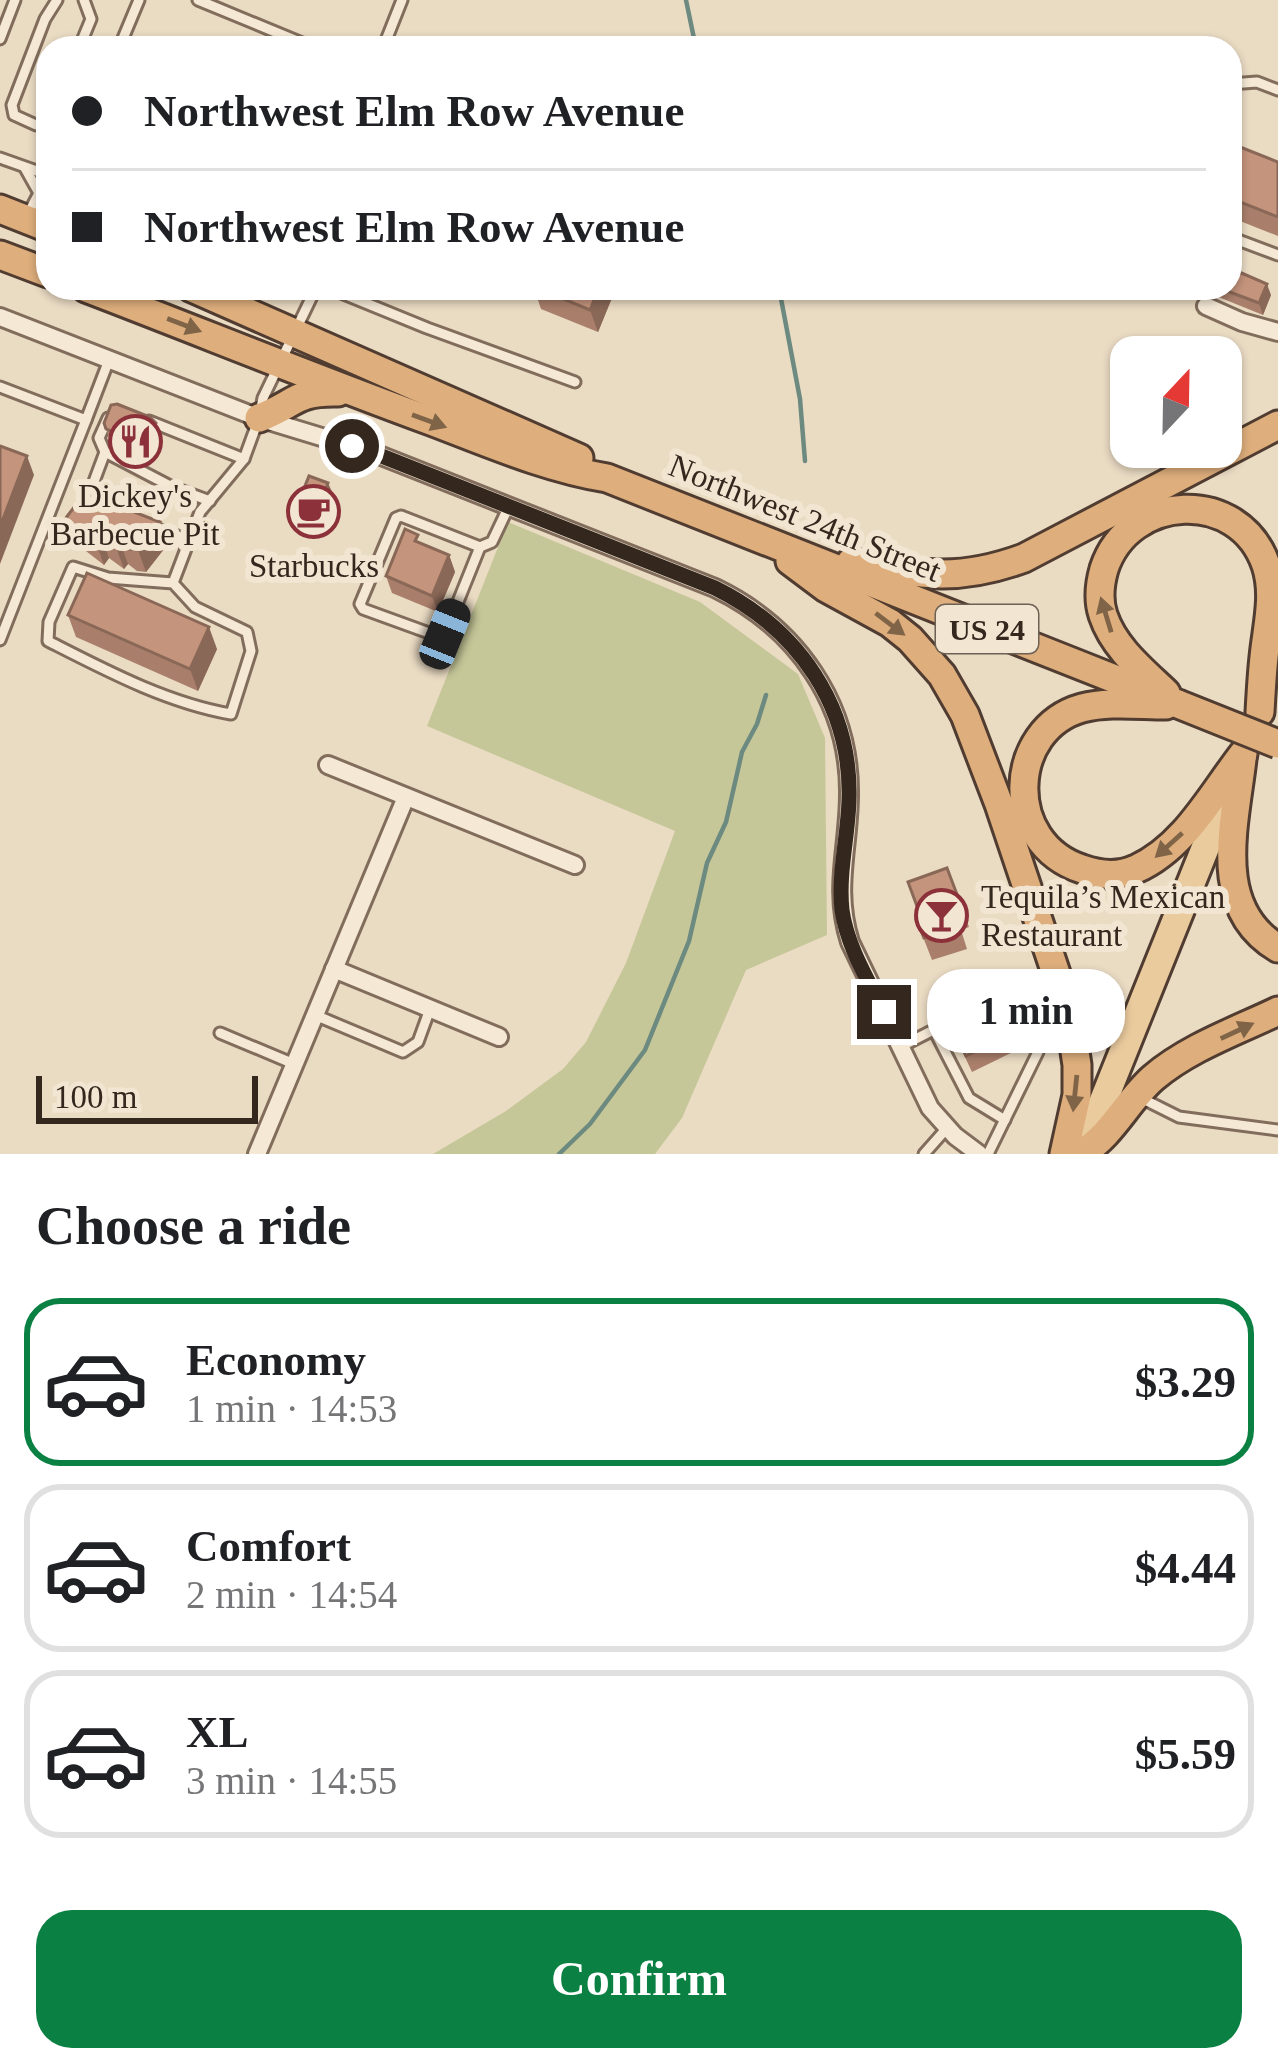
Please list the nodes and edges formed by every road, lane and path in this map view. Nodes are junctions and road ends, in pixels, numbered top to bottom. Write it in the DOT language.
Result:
graph roads {
  1 [pos="15,0"];
  2 [pos="56,0"];
  3 [pos="84,0"];
  4 [pos="139,0"];
  5 [pos="198,0"];
  6 [pos="402,0"];
  7 [pos="38,36"];
  8 [pos="85,36"];
  9 [pos="124,36"];
  10 [pos="285,36"];
  11 [pos="388,36"];
  12 [pos="0,39"];
  13 [pos="36,42"];
  14 [pos="1242,83"];
  15 [pos="1278,90"];
  16 [pos="36,125"];
  17 [pos="0,158"];
  18 [pos="25,168"];
  19 [pos="36,171"];
  20 [pos="36,188"];
  21 [pos="1242,242"];
  22 [pos="0,255"];
  23 [pos="1278,255"];
  24 [pos="36,268"];
  25 [pos="118,300"];
  26 [pos="220,300"];
  27 [pos="310,300"];
  28 [pos="359,300"];
  29 [pos="1206,306"];
  30 [pos="0,317"];
  31 [pos="295,332"];
  32 [pos="1278,332"];
  33 [pos="110,360"];
  34 [pos="281,362"];
  35 [pos="575,382"];
  36 [pos="0,387"];
  37 [pos="352,392"];
  38 [pos="124,411"];
  39 [pos="259,418"];
  40 [pos="144,419"];
  41 [pos="86,420"];
  42 [pos="1278,424"];
  43 [pos="74,450"];
  44 [pos="103,457"];
  45 [pos="244,460"];
  46 [pos="607,478"];
  47 [pos="210,501"];
  48 [pos="509,506"];
  49 [pos="106,511"];
  50 [pos="148,525"];
  51 [pos="758,538"];
  52 [pos="190,540"];
  53 [pos="480,547"];
  54 [pos="795,553"];
  55 [pos="173,583"];
  56 [pos="0,640"];
  57 [pos="1278,689"];
  58 [pos="1178,704"];
  59 [pos="1260,712"];
  60 [pos="1278,744"];
  61 [pos="1243,754"];
  62 [pos="328,766"];
  63 [pos="406,797"];
  64 [pos="575,865"];
  65 [pos="1278,948"];
  66 [pos="334,969"];
  67 [pos="430,1009"];
  68 [pos="1278,1011"];
  69 [pos="315,1015"];
  70 [pos="934,1030"];
  71 [pos="220,1033"];
  72 [pos="499,1037"];
  73 [pos="900,1046"];
  74 [pos="294,1064"];
  75 [pos="1137,1096"];
  76 [pos="1005,1120"];
  77 [pos="947,1128"];
  78 [pos="1278,1130"];
  79 [pos="257,1154"];
  80 [pos="925,1154"];
  81 [pos="983,1154"];
  82 [pos="1064,1154"];
  83 [pos="1082,1154"];
  1 -- 12 [label="lane"];
  2 -- 7 [label="lane"];
  3 -- 8 [label="lane"];
  4 -- 9 [label="lane"];
  5 -- 10 [label="lane"];
  6 -- 11 [label="lane"];
  13 -- 16 [label="lane"];
  14 -- 15 [label="lane"];
  17 -- 18 [label="lane"];
  18 -- 19 [label="lane"];
  18 -- 20 [label="lane"];
  21 -- 23 [label="lane"];
  22 -- 24 [label="highway"];
  25 -- 34 [label="highway, Northwest 24th Street / US 24, one-way"];
  26 -- 31 [label="highway, Northwest 24th Street / US 24"];
  27 -- 31 [label="lane"];
  28 -- 35 [label="lane"];
  29 -- 32 [label="street"];
  30 -- 33 [label="street"];
  31 -- 34 [label="lane"];
  31 -- 46 [label="highway, Northwest 24th Street / US 24"];
  33 -- 39 [label="street"];
  33 -- 41 [label="lane"];
  34 -- 37 [label="highway, Northwest 24th Street / US 24"];
  34 -- 39 [label="lane"];
  36 -- 41 [label="lane"];
  37 -- 39 [label="highway"];
  37 -- 46 [label="highway, Northwest 24th Street / US 24, one-way"];
  38 -- 44 [label="lane"];
  39 -- 45 [label="lane"];
  39 -- 48 [label="street"];
  40 -- 45 [label="lane"];
  41 -- 43 [label="lane"];
  42 -- 54 [label="highway"];
  43 -- 44 [label="lane"];
  43 -- 56 [label="lane"];
  44 -- 47 [label="lane"];
  44 -- 49 [label="lane"];
  45 -- 47 [label="lane"];
  46 -- 51 [label="highway, Northwest 24th Street / US 24"];
  47 -- 52 [label="lane"];
  48 -- 53 [label="lane"];
  48 -- 73 [label="street"];
  50 -- 52 [label="lane"];
  51 -- 54 [label="highway, Northwest 24th Street / US 24"];
  51 -- 82 [label="highway, one-way"];
  52 -- 55 [label="lane"];
  53 -- 53 [label="lane"];
  54 -- 58 [label="highway, Northwest 24th Street / US 24"];
  55 -- 55 [label="lane"];
  57 -- 59 [label="highway"];
  58 -- 59 [label="highway, one-way"];
  58 -- 60 [label="highway, US 24, bridge"];
  61 -- 58 [label="highway, one-way"];
  59 -- 61 [label="main road"];
  61 -- 65 [label="highway"];
  61 -- 83 [label="main road"];
  62 -- 63 [label="street"];
  63 -- 64 [label="street"];
  63 -- 66 [label="street"];
  66 -- 67 [label="street"];
  66 -- 69 [label="street"];
  67 -- 69 [label="lane"];
  67 -- 72 [label="street"];
  75 -- 68 [label="highway, one-way"];
  69 -- 74 [label="street"];
  70 -- 73 [label="lane"];
  70 -- 76 [label="lane"];
  70 -- 76 [label="lane"];
  71 -- 74 [label="lane"];
  73 -- 77 [label="street"];
  74 -- 79 [label="street"];
  75 -- 78 [label="lane"];
  75 -- 83 [label="highway"];
  76 -- 81 [label="lane"];
  77 -- 80 [label="lane"];
  77 -- 81 [label="street"];
}
